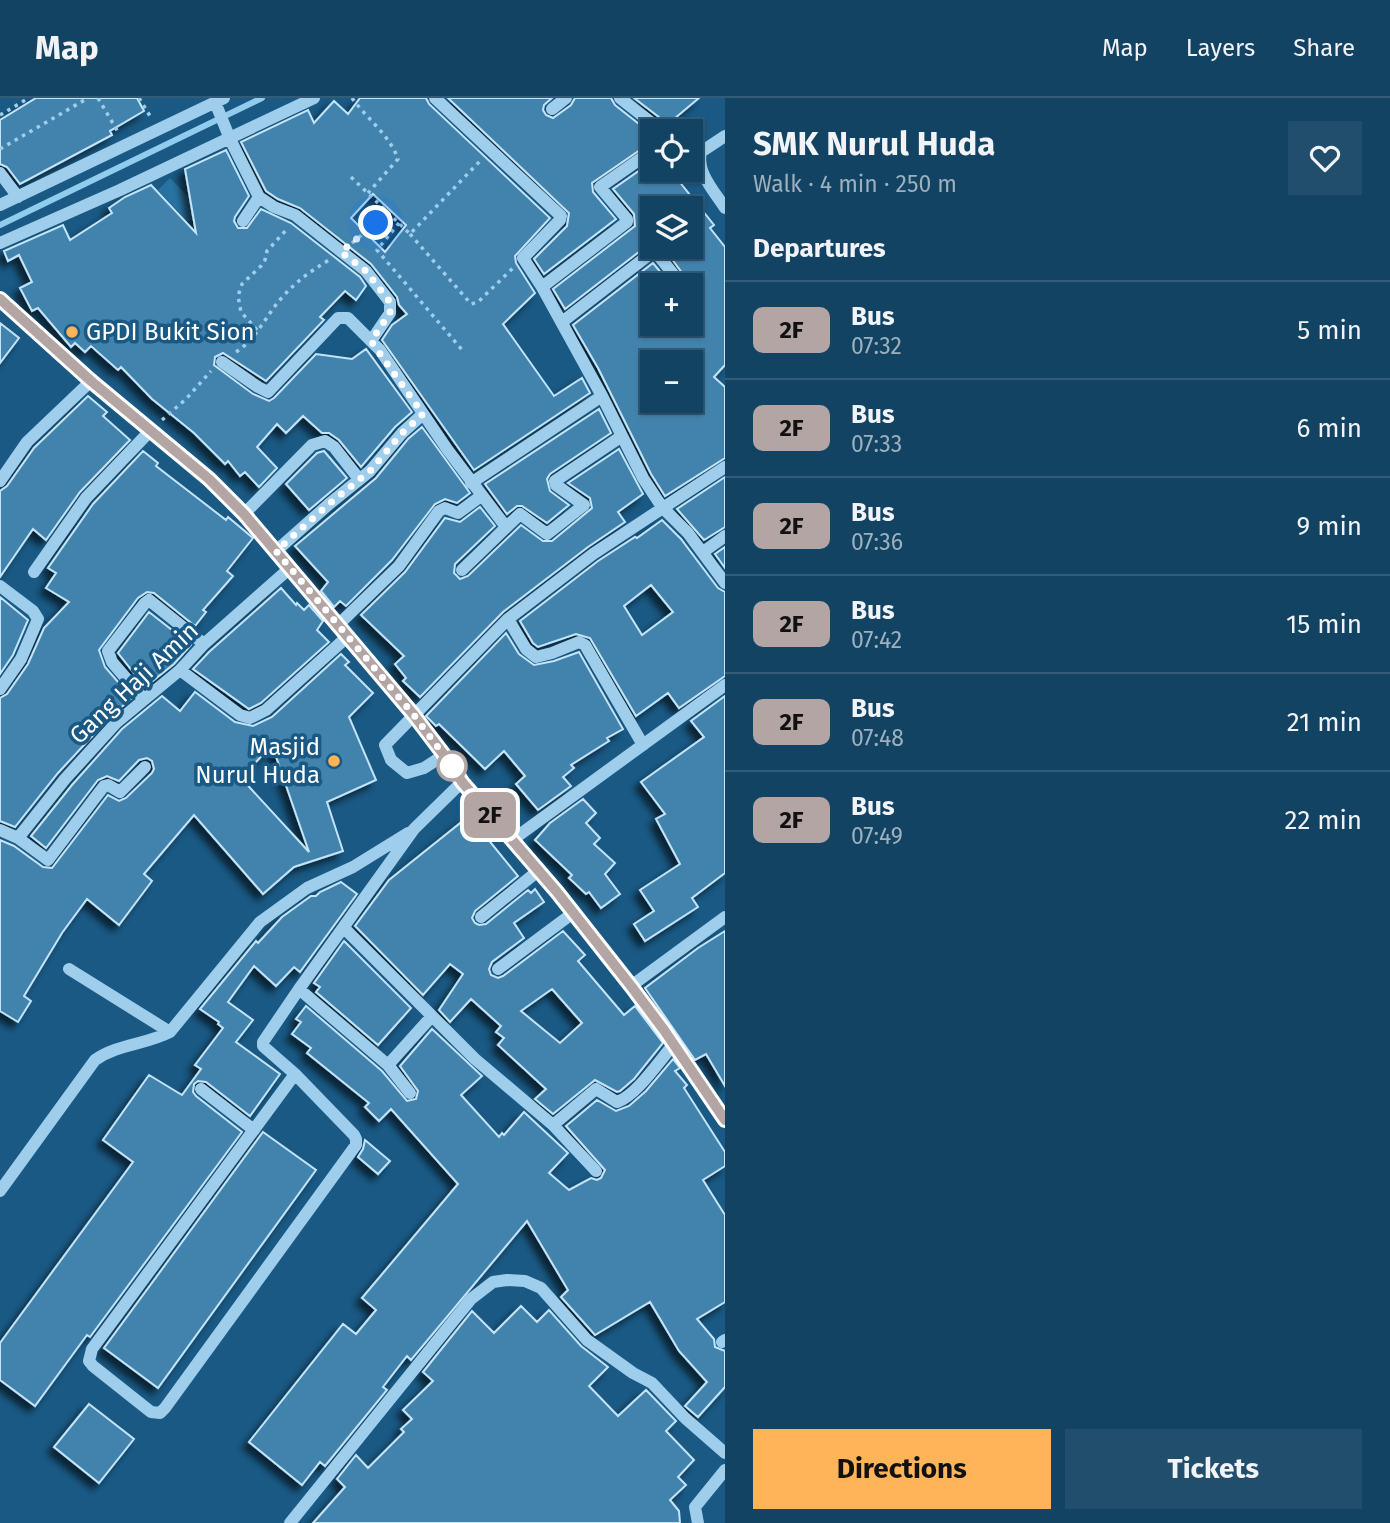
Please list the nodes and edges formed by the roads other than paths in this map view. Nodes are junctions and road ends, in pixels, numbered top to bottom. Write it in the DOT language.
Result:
graph roads {
  1 [pos="314,98"];
  2 [pos="435,98"];
  3 [pos="566,98"];
  4 [pos="621,98"];
  5 [pos="219,103"];
  6 [pos="552,109"];
  7 [pos="647,119"];
  8 [pos="725,136"];
  9 [pos="229,137"];
  10 [pos="640,159"];
  11 [pos="0,173"];
  12 [pos="18,197"];
  13 [pos="259,197"];
  14 [pos="0,205"];
  15 [pos="725,208"];
  16 [pos="243,220"];
  17 [pos="0,243"];
  18 [pos="643,259"];
  19 [pos="542,287"];
  20 [pos="0,299"];
  21 [pos="562,323"];
  22 [pos="371,341"];
  23 [pos="222,362"];
  24 [pos="91,381"];
  25 [pos="602,396"];
  26 [pos="423,414"];
  27 [pos="151,430"];
  28 [pos="622,436"];
  29 [pos="725,467"];
  30 [pos="359,480"];
  31 [pos="0,481"];
  32 [pos="471,483"];
  33 [pos="481,496"];
  34 [pos="662,506"];
  35 [pos="244,514"];
  36 [pos="506,527"];
  37 [pos="725,536"];
  38 [pos="276,551"];
  39 [pos="703,552"];
  40 [pos="290,568"];
  41 [pos="462,570"];
  42 [pos="34,572"];
  43 [pos="725,583"];
  44 [pos="0,586"];
  45 [pos="508,619"];
  46 [pos="338,625"];
  47 [pos="347,637"];
  48 [pos="204,645"];
  49 [pos="180,670"];
  50 [pos="725,685"];
  51 [pos="0,688"];
  52 [pos="143,698"];
  53 [pos="413,714"];
  54 [pos="643,745"];
  55 [pos="444,755"];
  56 [pos="145,767"];
  57 [pos="462,782"];
  58 [pos="414,829"];
  59 [pos="0,830"];
  60 [pos="18,838"];
  61 [pos="511,841"];
  62 [pos="538,871"];
  63 [pos="573,914"];
  64 [pos="481,917"];
  65 [pos="723,924"];
  66 [pos="344,928"];
  67 [pos="69,969"];
  68 [pos="498,970"];
  69 [pos="631,986"];
  70 [pos="299,989"];
  71 [pos="432,1016"];
  72 [pos="170,1031"];
  73 [pos="674,1044"];
  74 [pos="388,1065"];
  75 [pos="295,1074"];
  76 [pos="201,1089"];
  77 [pos="410,1093"];
  78 [pos="725,1120"];
  79 [pos="553,1125"];
  80 [pos="254,1130"];
  81 [pos="596,1171"];
  82 [pos="0,1191"];
  83 [pos="725,1452"];
  84 [pos="725,1470"];
  85 [pos="290,1523"];
  86 [pos="698,1523"];
  1 -- 9 [label="street"];
  2 -- 19 [label="street"];
  3 -- 6 [label="street"];
  4 -- 7 [label="street"];
  5 -- 9 [label="street"];
  5 -- 12 [label="street"];
  8 -- 15 [label="street"];
  9 -- 13 [label="street"];
  9 -- 17 [label="street"];
  10 -- 19 [label="street"];
  11 -- 12 [label="street"];
  12 -- 14 [label="street"];
  13 -- 16 [label="street"];
  13 -- 22 [label="street"];
  18 -- 21 [label="street"];
  19 -- 21 [label="street"];
  20 -- 24 [label="street"];
  21 -- 25 [label="street"];
  22 -- 23 [label="street"];
  22 -- 26 [label="street"];
  24 -- 27 [label="street"];
  24 -- 31 [label="street"];
  25 -- 28 [label="street"];
  25 -- 32 [label="street"];
  26 -- 30 [label="street"];
  26 -- 32 [label="street"];
  27 -- 35 [label="street"];
  27 -- 42 [label="street"];
  28 -- 34 [label="street"];
  28 -- 36 [label="street"];
  29 -- 34 [label="street"];
  30 -- 35 [label="street"];
  30 -- 38 [label="street"];
  32 -- 33 [label="street"];
  33 -- 36 [label="street"];
  33 -- 46 [label="street"];
  34 -- 39 [label="street"];
  34 -- 45 [label="street"];
  35 -- 38 [label="street"];
  36 -- 41 [label="street"];
  37 -- 39 [label="street"];
  38 -- 40 [label="street"];
  39 -- 43 [label="street"];
  40 -- 46 [label="street"];
  40 -- 48 [label="street, Gang Haji Amin"];
  44 -- 51 [label="street"];
  45 -- 53 [label="street"];
  45 -- 54 [label="street"];
  46 -- 47 [label="street"];
  47 -- 49 [label="street"];
  47 -- 53 [label="street"];
  48 -- 49 [label="street, Gang Haji Amin"];
  48 -- 52 [label="street"];
  49 -- 52 [label="street, Gang Haji Amin"];
  50 -- 54 [label="street"];
  52 -- 60 [label="street, Gang Haji Amin"];
  53 -- 55 [label="street"];
  53 -- 55 [label="street"];
  54 -- 61 [label="street"];
  55 -- 57 [label="street"];
  56 -- 60 [label="street"];
  57 -- 58 [label="street"];
  57 -- 61 [label="street"];
  58 -- 66 [label="street"];
  58 -- 72 [label="street"];
  59 -- 60 [label="street"];
  61 -- 62 [label="street"];
  62 -- 63 [label="street"];
  62 -- 64 [label="street"];
  63 -- 68 [label="street"];
  63 -- 69 [label="street"];
  65 -- 69 [label="street"];
  66 -- 70 [label="street"];
  66 -- 71 [label="street"];
  67 -- 72 [label="street"];
  69 -- 73 [label="street"];
  70 -- 74 [label="street"];
  70 -- 75 [label="street"];
  71 -- 74 [label="street"];
  71 -- 79 [label="street"];
  72 -- 82 [label="street"];
  73 -- 78 [label="street"];
  73 -- 79 [label="street"];
  74 -- 77 [label="street"];
  75 -- 80 [label="street"];
  75 -- 80 [label="street"];
  76 -- 80 [label="street"];
  79 -- 81 [label="street"];
  83 -- 85 [label="street"];
  84 -- 86 [label="street"];
}
